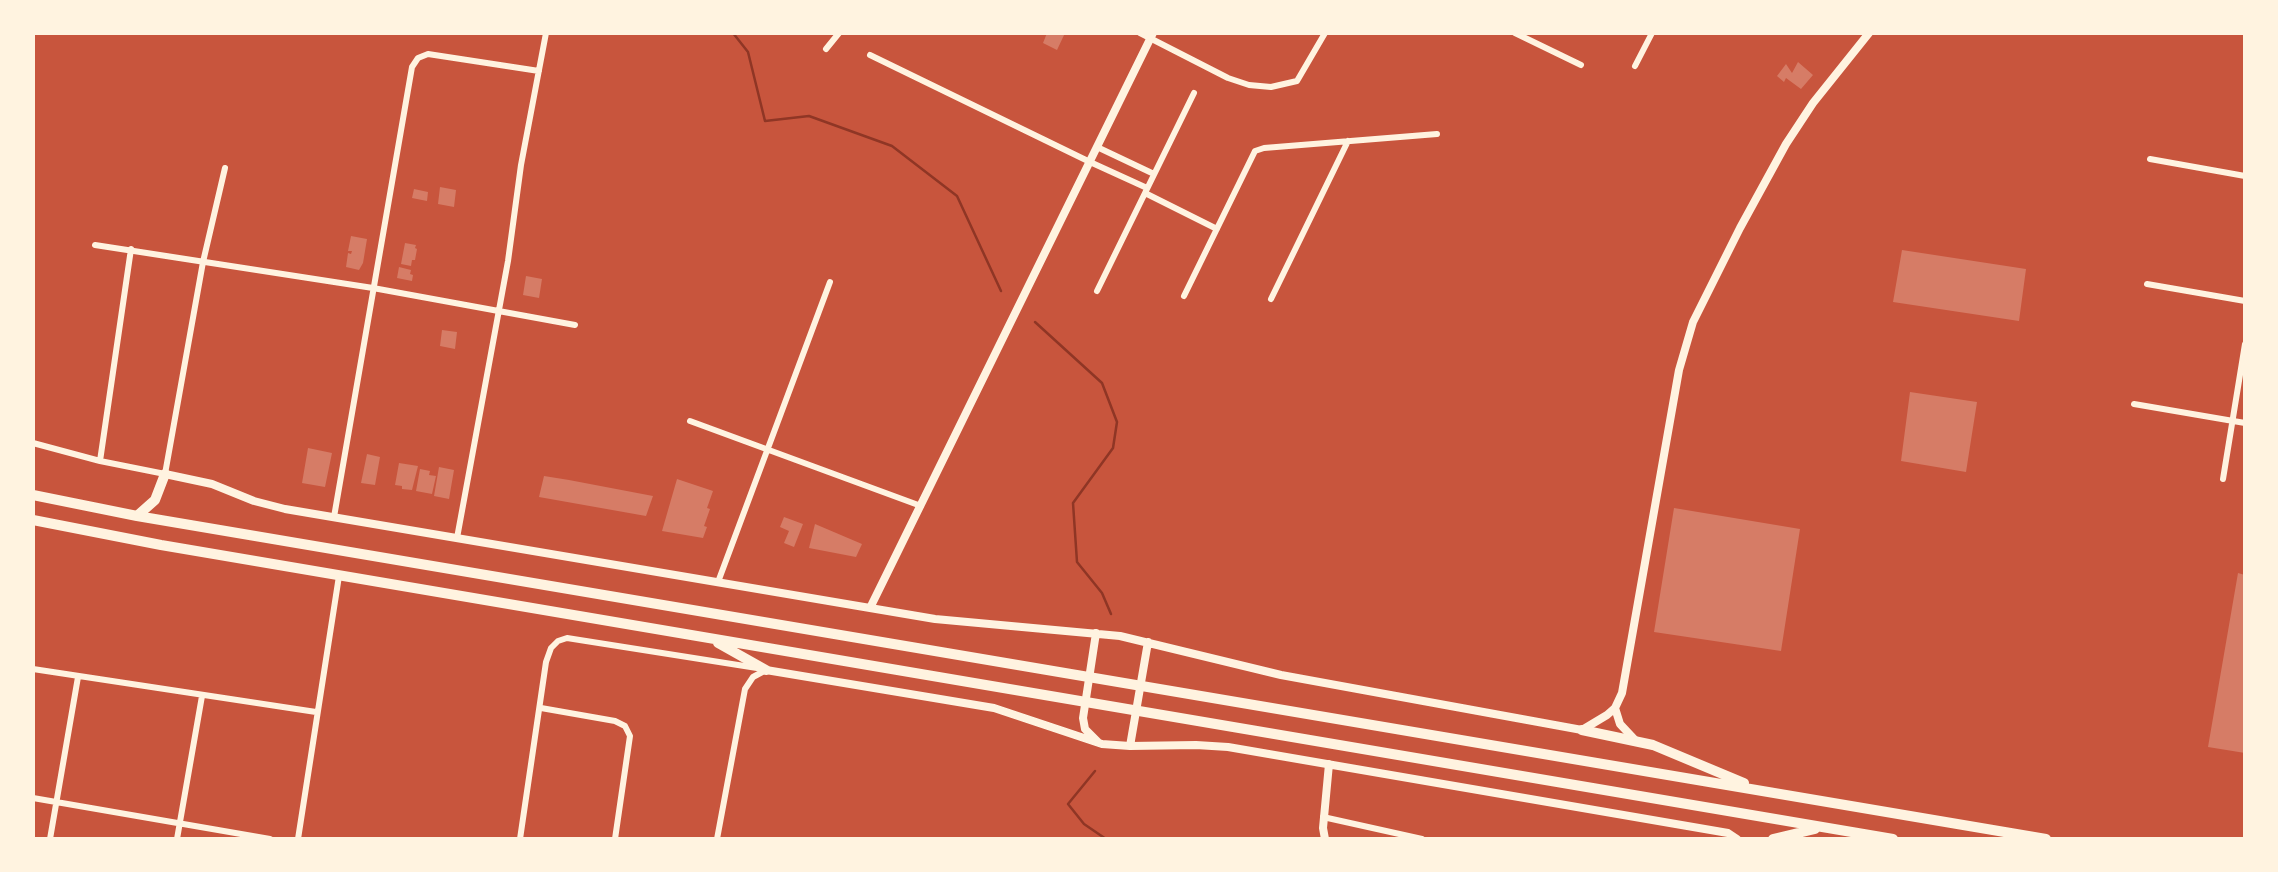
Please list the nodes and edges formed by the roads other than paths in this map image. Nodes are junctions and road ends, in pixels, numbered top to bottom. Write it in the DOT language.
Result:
graph roads {
  1 [pos="546,33"];
  2 [pos="839,33"];
  3 [pos="1140,33"];
  4 [pos="1325,33"];
  5 [pos="1515,33"];
  6 [pos="1653,33"];
  7 [pos="1869,33"];
  8 [pos="1152,36"];
  9 [pos="826,48"];
  10 [pos="870,55"];
  11 [pos="1581,65"];
  12 [pos="1635,66"];
  13 [pos="539,71"];
  14 [pos="1194,93"];
  15 [pos="1437,134"];
  16 [pos="1348,141"];
  17 [pos="1097,147"];
  18 [pos="2150,159"];
  19 [pos="1090,162"];
  20 [pos="225,168"];
  21 [pos="1154,174"];
  22 [pos="2245,176"];
  23 [pos="1146,190"];
  24 [pos="1217,229"];
  25 [pos="95,245"];
  26 [pos="131,249"];
  27 [pos="203,262"];
  28 [pos="830,282"];
  29 [pos="2147,284"];
  30 [pos="373,288"];
  31 [pos="1097,290"];
  32 [pos="1184,296"];
  33 [pos="1271,299"];
  34 [pos="2245,301"];
  35 [pos="499,312"];
  36 [pos="575,325"];
  37 [pos="2245,344"];
  38 [pos="2134,404"];
  39 [pos="690,421"];
  40 [pos="2232,421"];
  41 [pos="2245,423"];
  42 [pos="33,443"];
  43 [pos="768,450"];
  44 [pos="100,461"];
  45 [pos="165,474"];
  46 [pos="2223,479"];
  47 [pos="33,495"];
  48 [pos="921,506"];
  49 [pos="137,516"];
  50 [pos="334,517"];
  51 [pos="33,520"];
  52 [pos="457,538"];
  53 [pos="339,576"];
  54 [pos="718,582"];
  55 [pos="870,608"];
  56 [pos="1096,633"];
  57 [pos="709,638"];
  58 [pos="1148,642"];
  59 [pos="33,669"];
  60 [pos="766,670"];
  61 [pos="78,677"];
  62 [pos="202,696"];
  63 [pos="541,708"];
  64 [pos="1615,708"];
  65 [pos="316,712"];
  66 [pos="1582,730"];
  67 [pos="1635,740"];
  68 [pos="1102,744"];
  69 [pos="1129,746"];
  70 [pos="1329,764"];
  71 [pos="1762,791"];
  72 [pos="33,798"];
  73 [pos="57,802"];
  74 [pos="1323,817"];
  75 [pos="180,824"];
  76 [pos="1823,827"];
  77 [pos="51,839"];
  78 [pos="177,839"];
  79 [pos="270,839"];
  80 [pos="298,839"];
  81 [pos="520,839"];
  82 [pos="615,839"];
  83 [pos="717,839"];
  84 [pos="1325,839"];
  85 [pos="1422,839"];
  86 [pos="1737,839"];
  87 [pos="1773,839"];
  88 [pos="1893,839"];
  89 [pos="2046,839"];
  1 -- 13 [label="street"];
  2 -- 9 [label="street"];
  3 -- 8 [label="street"];
  4 -- 8 [label="street"];
  5 -- 11 [label="street"];
  6 -- 12 [label="street"];
  7 -- 64 [label="street"];
  8 -- 17 [label="street"];
  10 -- 19 [label="street"];
  13 -- 30 [label="street"];
  13 -- 35 [label="street"];
  14 -- 21 [label="street"];
  15 -- 16 [label="street"];
  16 -- 24 [label="street"];
  16 -- 33 [label="street"];
  17 -- 19 [label="street"];
  17 -- 21 [label="street"];
  18 -- 22 [label="street"];
  19 -- 23 [label="street"];
  19 -- 48 [label="street"];
  20 -- 27 [label="street"];
  21 -- 23 [label="street"];
  23 -- 24 [label="street"];
  23 -- 31 [label="street"];
  24 -- 32 [label="street"];
  25 -- 26 [label="street"];
  26 -- 27 [label="street"];
  26 -- 44 [label="street"];
  27 -- 30 [label="street"];
  27 -- 45 [label="street"];
  28 -- 43 [label="street"];
  29 -- 34 [label="street"];
  30 -- 35 [label="street"];
  30 -- 50 [label="street"];
  35 -- 36 [label="street"];
  35 -- 52 [label="street"];
  37 -- 40 [label="street"];
  38 -- 40 [label="street"];
  39 -- 43 [label="street"];
  40 -- 41 [label="street"];
  40 -- 46 [label="street"];
  42 -- 44 [label="street"];
  43 -- 48 [label="street"];
  43 -- 54 [label="street"];
  44 -- 45 [label="street"];
  45 -- 49 [label="highway"];
  45 -- 50 [label="street"];
  47 -- 49 [label="highway"];
  48 -- 55 [label="street"];
  49 -- 71 [label="highway"];
  50 -- 52 [label="street"];
  51 -- 53 [label="highway"];
  52 -- 54 [label="street"];
  53 -- 57 [label="highway"];
  53 -- 65 [label="street"];
  54 -- 55 [label="street"];
  55 -- 56 [label="street"];
  56 -- 58 [label="street"];
  56 -- 68 [label="street"];
  57 -- 60 [label="highway"];
  57 -- 76 [label="highway"];
  58 -- 66 [label="street"];
  58 -- 69 [label="street"];
  59 -- 61 [label="street"];
  60 -- 63 [label="street"];
  60 -- 68 [label="street"];
  60 -- 83 [label="street"];
  61 -- 62 [label="street"];
  61 -- 73 [label="street"];
  62 -- 65 [label="street"];
  62 -- 75 [label="street"];
  63 -- 81 [label="street"];
  63 -- 82 [label="street"];
  64 -- 66 [label="street"];
  64 -- 67 [label="street"];
  65 -- 80 [label="street"];
  66 -- 67 [label="highway"];
  67 -- 71 [label="highway"];
  68 -- 69 [label="street"];
  69 -- 70 [label="street"];
  70 -- 74 [label="street"];
  70 -- 86 [label="street"];
  71 -- 89 [label="highway"];
  72 -- 73 [label="street"];
  73 -- 75 [label="street"];
  73 -- 77 [label="street"];
  74 -- 84 [label="street"];
  74 -- 85 [label="street"];
  75 -- 78 [label="street"];
  75 -- 79 [label="street"];
  76 -- 87 [label="highway"];
  76 -- 88 [label="highway"];
}
